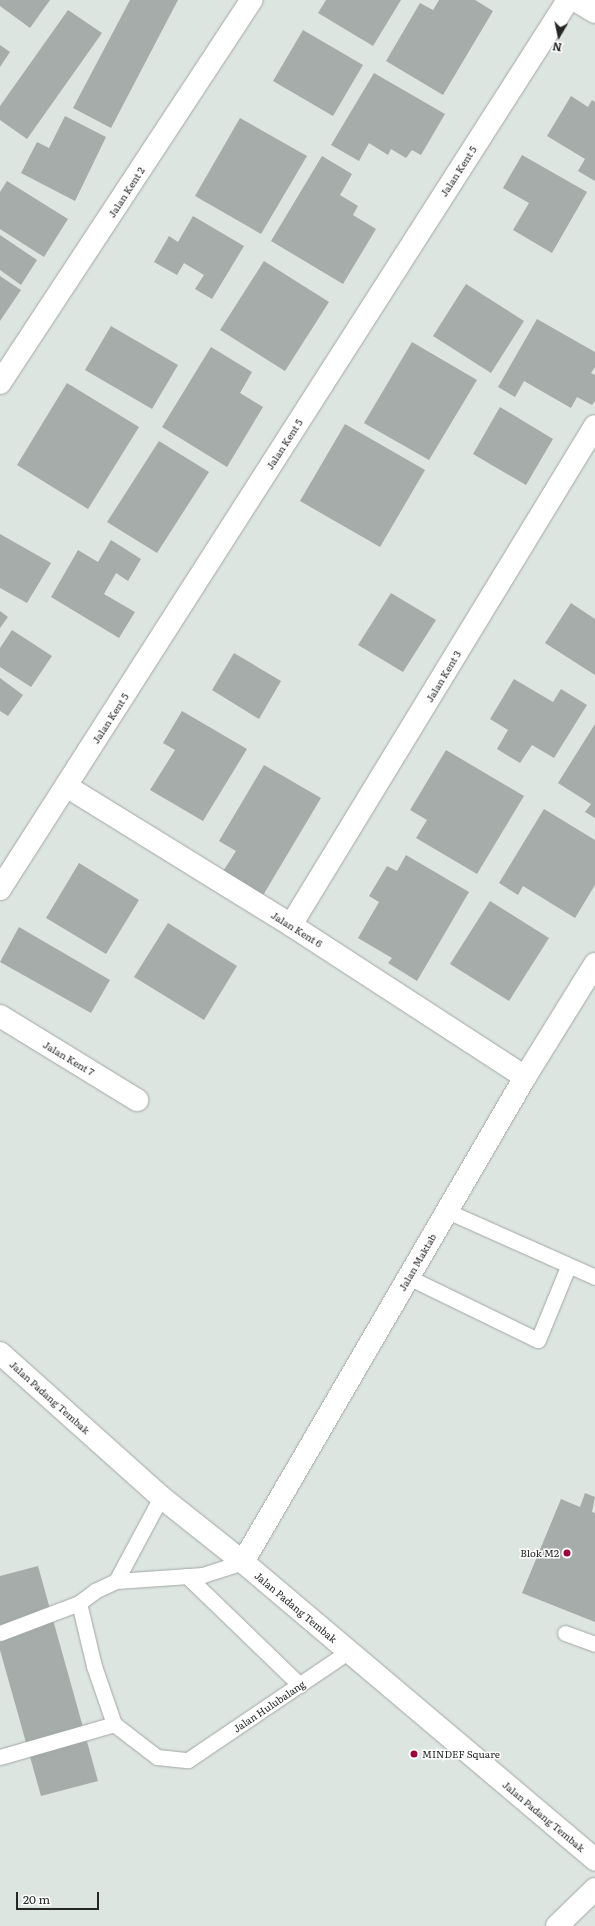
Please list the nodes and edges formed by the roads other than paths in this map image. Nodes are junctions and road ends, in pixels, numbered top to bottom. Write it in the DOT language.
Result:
graph roads {
  1 [pos="252,0"];
  2 [pos="568,0"];
  3 [pos="575,0"];
  4 [pos="595,12"];
  5 [pos="0,383"];
  6 [pos="595,426"];
  7 [pos="66,786"];
  8 [pos="0,889"];
  9 [pos="291,925"];
  10 [pos="595,964"];
  11 [pos="0,1016"];
  12 [pos="524,1077"];
  13 [pos="137,1100"];
  14 [pos="447,1211"];
  15 [pos="568,1267"];
  16 [pos="408,1277"];
  17 [pos="595,1277"];
  18 [pos="0,1352"];
  19 [pos="161,1497"];
  20 [pos="243,1562"];
  21 [pos="188,1576"];
  22 [pos="116,1581"];
  23 [pos="79,1603"];
  24 [pos="0,1633"];
  25 [pos="565,1633"];
  26 [pos="595,1644"];
  27 [pos="349,1651"];
  28 [pos="300,1685"];
  29 [pos="114,1724"];
  30 [pos="0,1757"];
  31 [pos="595,1859"];
  32 [pos="595,1889"];
  33 [pos="557,1926"];
  1 -- 5 [label="street, Jalan Kent 2"];
  2 -- 7 [label="street, Jalan Kent 5"];
  3 -- 4 [label="street"];
  6 -- 9 [label="street, Jalan Kent 3"];
  7 -- 8 [label="street, Jalan Kent 5"];
  7 -- 9 [label="street, Jalan Kent 6"];
  9 -- 12 [label="street, Jalan Kent 6"];
  10 -- 12 [label="street, Jalan Maktab"];
  11 -- 13 [label="street, Jalan Kent 7"];
  12 -- 14 [label="street, Jalan Maktab"];
  14 -- 15 [label="lane"];
  14 -- 16 [label="street, Jalan Maktab"];
  15 -- 16 [label="lane"];
  15 -- 17 [label="lane"];
  16 -- 20 [label="street, Jalan Maktab"];
  18 -- 19 [label="street, Jalan Padang Tembak"];
  19 -- 20 [label="street, Jalan Padang Tembak"];
  19 -- 22 [label="lane"];
  20 -- 21 [label="lane"];
  20 -- 27 [label="street, Jalan Padang Tembak"];
  21 -- 22 [label="lane"];
  21 -- 28 [label="lane"];
  22 -- 23 [label="lane"];
  23 -- 24 [label="lane"];
  23 -- 29 [label="lane"];
  25 -- 26 [label="lane"];
  27 -- 28 [label="lane, Jalan Hulubalang"];
  27 -- 31 [label="street, Jalan Padang Tembak"];
  28 -- 29 [label="lane, Jalan Hulubalang"];
  29 -- 30 [label="lane"];
  32 -- 33 [label="street"];
}
